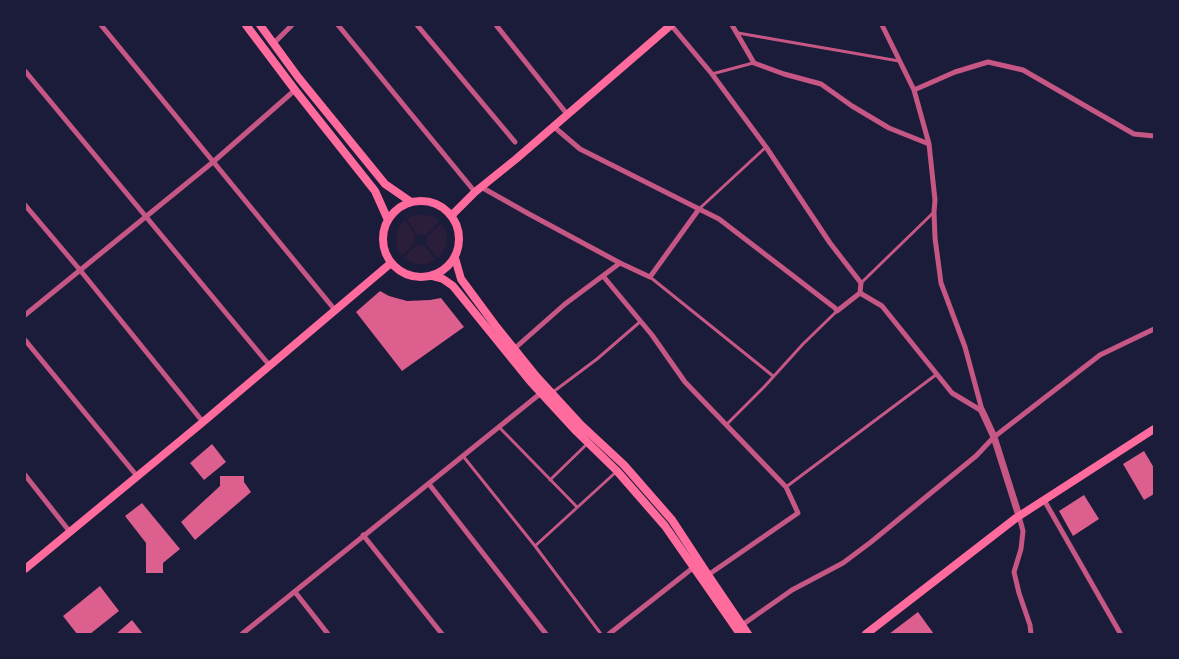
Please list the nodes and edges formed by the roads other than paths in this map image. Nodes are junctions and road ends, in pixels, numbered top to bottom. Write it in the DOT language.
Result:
graph roads {
  1 [pos="101,25"];
  2 [pos="246,25"];
  3 [pos="260,25"];
  4 [pos="292,25"];
  5 [pos="338,25"];
  6 [pos="418,25"];
  7 [pos="496,25"];
  8 [pos="671,25"];
  9 [pos="732,25"];
  10 [pos="882,25"];
  11 [pos="737,33"];
  12 [pos="274,44"];
  13 [pos="900,61"];
  14 [pos="754,63"];
  15 [pos="25,71"];
  16 [pos="712,74"];
  17 [pos="295,90"];
  18 [pos="914,90"];
  19 [pos="567,114"];
  20 [pos="553,126"];
  21 [pos="1154,136"];
  22 [pos="515,142"];
  23 [pos="929,144"];
  24 [pos="766,147"];
  25 [pos="213,162"];
  26 [pos="478,189"];
  27 [pos="411,202"];
  28 [pos="25,205"];
  29 [pos="699,210"];
  30 [pos="934,212"];
  31 [pos="452,215"];
  32 [pos="146,217"];
  33 [pos="388,220"];
  34 [pos="455,258"];
  35 [pos="391,263"];
  36 [pos="620,263"];
  37 [pos="80,270"];
  38 [pos="432,276"];
  39 [pos="603,276"];
  40 [pos="650,277"];
  41 [pos="861,283"];
  42 [pos="860,293"];
  43 [pos="335,310"];
  44 [pos="837,311"];
  45 [pos="25,315"];
  46 [pos="641,321"];
  47 [pos="1154,329"];
  48 [pos="25,340"];
  49 [pos="514,349"];
  50 [pos="270,366"];
  51 [pos="937,374"];
  52 [pos="773,376"];
  53 [pos="541,393"];
  54 [pos="552,393"];
  55 [pos="982,411"];
  56 [pos="203,422"];
  57 [pos="726,425"];
  58 [pos="499,426"];
  59 [pos="1154,429"];
  60 [pos="994,437"];
  61 [pos="588,443"];
  62 [pos="463,456"];
  63 [pos="618,471"];
  64 [pos="25,475"];
  65 [pos="137,476"];
  66 [pos="550,480"];
  67 [pos="429,484"];
  68 [pos="786,487"];
  69 [pos="1044,500"];
  70 [pos="577,507"];
  71 [pos="1020,516"];
  72 [pos="70,532"];
  73 [pos="364,535"];
  74 [pos="535,546"];
  75 [pos="694,567"];
  76 [pos="25,569"];
  77 [pos="708,576"];
  78 [pos="295,592"];
  79 [pos="742,625"];
  80 [pos="242,634"];
  81 [pos="328,634"];
  82 [pos="442,634"];
  83 [pos="546,634"];
  84 [pos="601,634"];
  85 [pos="609,634"];
  86 [pos="740,634"];
  87 [pos="748,634"];
  88 [pos="866,634"];
  89 [pos="1031,634"];
  90 [pos="1120,634"];
  1 -- 25 [label="street"];
  2 -- 17 [label="main road"];
  3 -- 12 [label="main road"];
  4 -- 12 [label="street"];
  5 -- 26 [label="street"];
  6 -- 22 [label="street"];
  7 -- 19 [label="street"];
  8 -- 16 [label="street"];
  8 -- 19 [label="main road"];
  9 -- 11 [label="street"];
  10 -- 13 [label="street"];
  11 -- 13 [label="lane"];
  11 -- 14 [label="street"];
  12 -- 27 [label="main road"];
  13 -- 18 [label="street"];
  14 -- 16 [label="lane"];
  14 -- 23 [label="street"];
  15 -- 32 [label="street"];
  16 -- 24 [label="street"];
  17 -- 25 [label="street"];
  17 -- 33 [label="main road"];
  18 -- 21 [label="street"];
  18 -- 23 [label="street"];
  19 -- 20 [label="main road"];
  20 -- 26 [label="main road"];
  20 -- 29 [label="street"];
  23 -- 30 [label="street"];
  24 -- 29 [label="lane"];
  24 -- 41 [label="street"];
  25 -- 32 [label="street"];
  25 -- 43 [label="street"];
  26 -- 31 [label="main road"];
  26 -- 36 [label="street"];
  27 -- 31 [label="main road"];
  27 -- 33 [label="main road"];
  28 -- 37 [label="street"];
  29 -- 40 [label="street"];
  29 -- 44 [label="street"];
  30 -- 41 [label="lane"];
  30 -- 55 [label="street"];
  31 -- 34 [label="main road"];
  32 -- 37 [label="street"];
  32 -- 50 [label="street"];
  33 -- 35 [label="main road"];
  34 -- 38 [label="main road"];
  34 -- 49 [label="main road"];
  35 -- 38 [label="main road"];
  35 -- 43 [label="main road"];
  36 -- 39 [label="street"];
  36 -- 40 [label="street"];
  37 -- 45 [label="street"];
  37 -- 56 [label="street"];
  38 -- 53 [label="main road"];
  39 -- 46 [label="street"];
  39 -- 49 [label="street"];
  40 -- 52 [label="lane"];
  41 -- 42 [label="street"];
  42 -- 44 [label="street"];
  42 -- 51 [label="street"];
  43 -- 50 [label="main road"];
  44 -- 52 [label="lane"];
  46 -- 54 [label="lane"];
  46 -- 57 [label="street"];
  47 -- 60 [label="street"];
  48 -- 65 [label="street"];
  49 -- 54 [label="main road"];
  50 -- 56 [label="main road"];
  51 -- 55 [label="street"];
  51 -- 68 [label="lane"];
  52 -- 57 [label="lane"];
  53 -- 58 [label="street"];
  53 -- 61 [label="main road"];
  54 -- 77 [label="main road"];
  55 -- 60 [label="street"];
  56 -- 65 [label="main road"];
  57 -- 68 [label="street"];
  58 -- 62 [label="street"];
  58 -- 66 [label="lane"];
  59 -- 69 [label="main road"];
  60 -- 71 [label="street"];
  60 -- 79 [label="street"];
  61 -- 63 [label="main road"];
  61 -- 66 [label="lane"];
  62 -- 67 [label="street"];
  62 -- 74 [label="lane"];
  63 -- 70 [label="lane"];
  63 -- 75 [label="main road"];
  64 -- 72 [label="street"];
  65 -- 72 [label="main road"];
  66 -- 70 [label="lane"];
  67 -- 73 [label="street"];
  67 -- 83 [label="street"];
  68 -- 77 [label="street"];
  69 -- 71 [label="main road"];
  69 -- 90 [label="street"];
  70 -- 74 [label="lane"];
  71 -- 88 [label="main road"];
  71 -- 89 [label="street"];
  72 -- 76 [label="main road"];
  73 -- 78 [label="street"];
  73 -- 82 [label="street"];
  74 -- 84 [label="lane"];
  75 -- 85 [label="street"];
  75 -- 86 [label="main road"];
  77 -- 79 [label="main road"];
  78 -- 80 [label="street"];
  78 -- 81 [label="street"];
  79 -- 87 [label="main road"];
}
